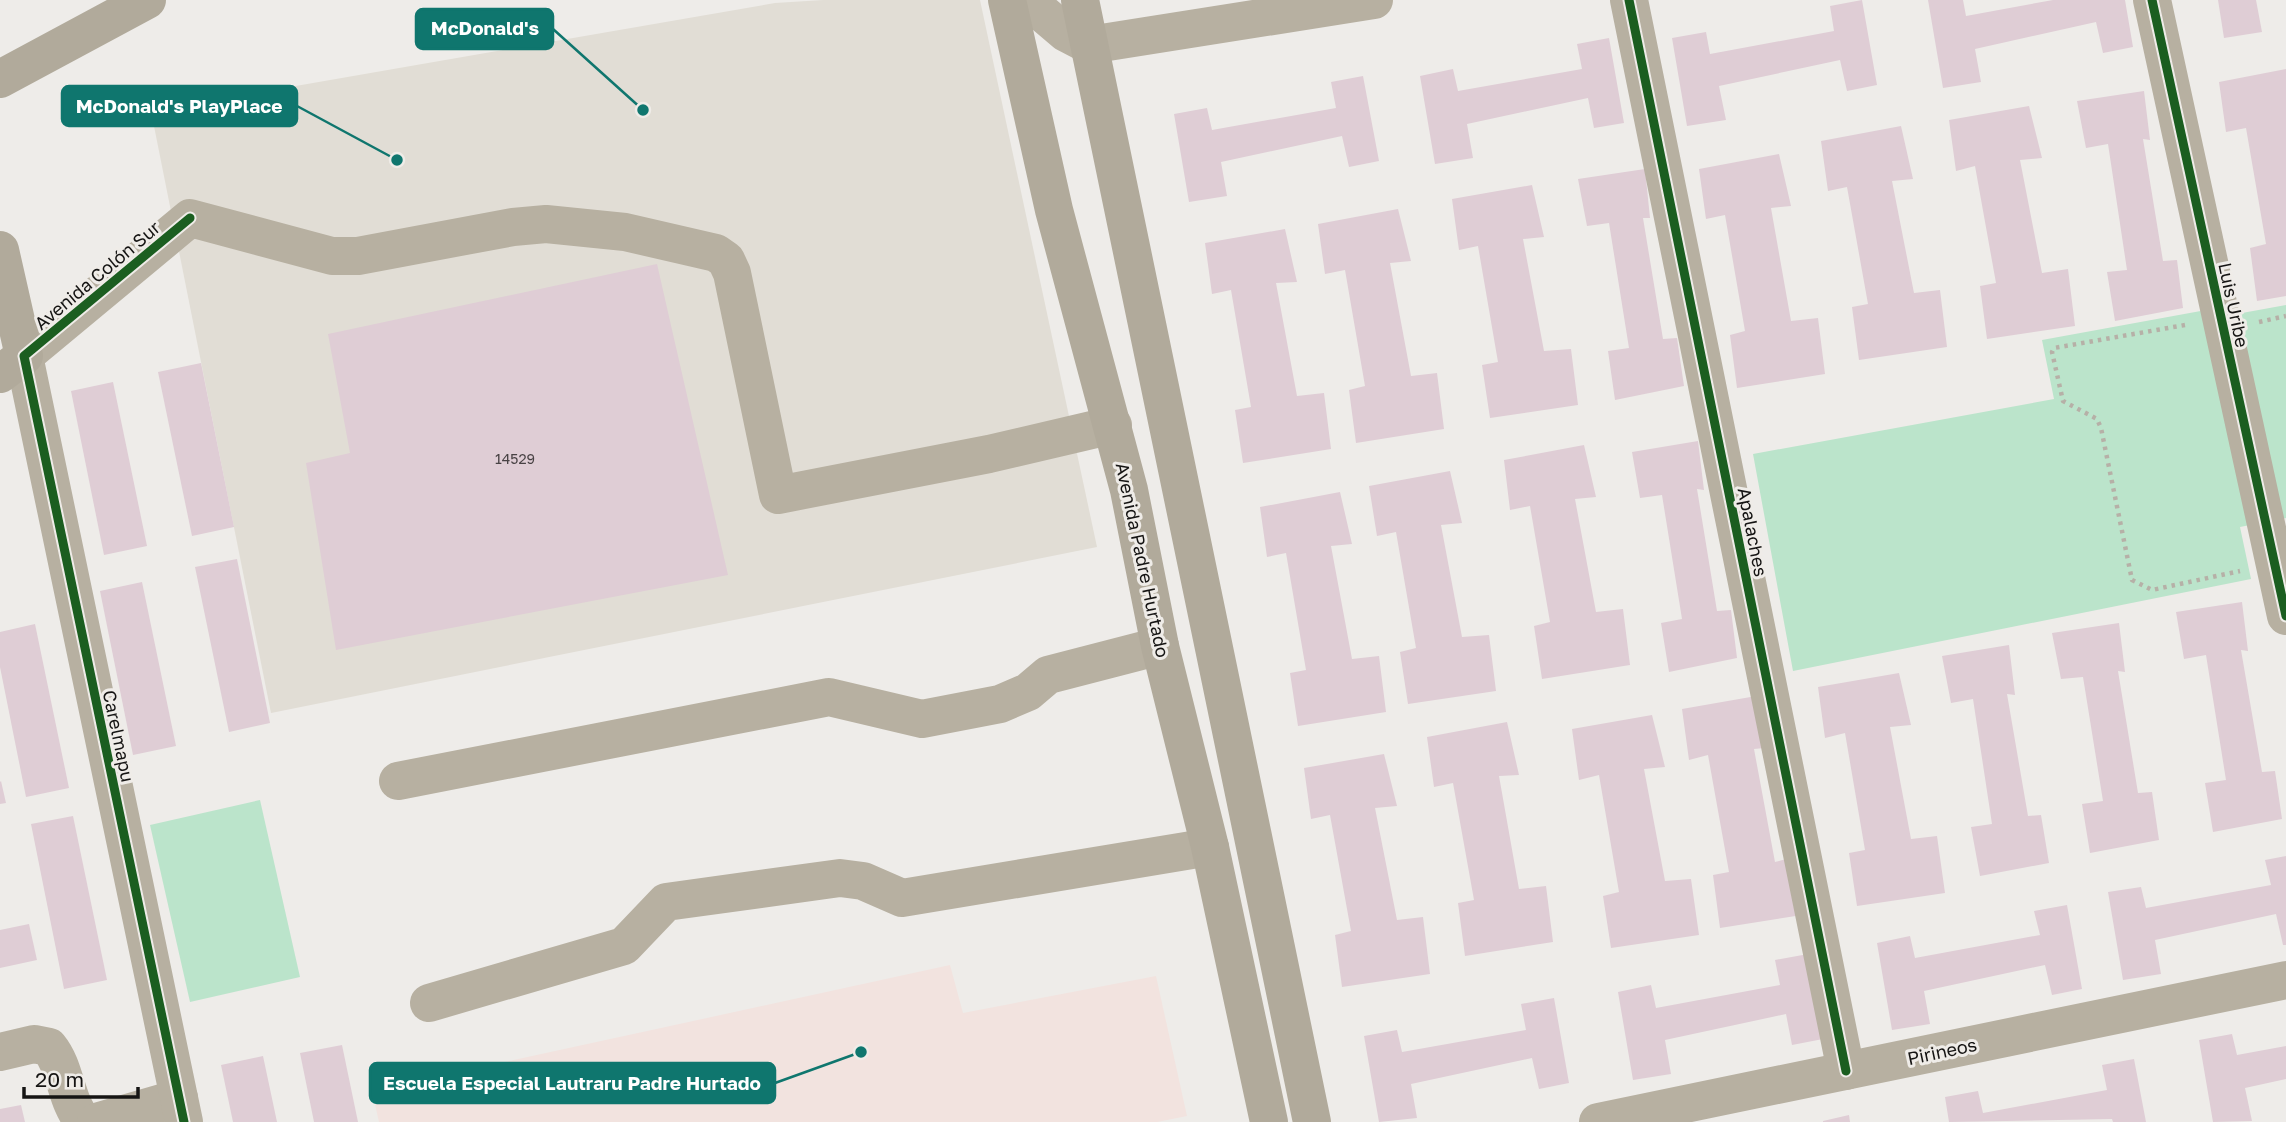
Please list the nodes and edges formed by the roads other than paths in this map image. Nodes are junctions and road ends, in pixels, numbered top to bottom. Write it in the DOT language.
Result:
graph roads {
  1 [pos="146,0"];
  2 [pos="1007,0"];
  3 [pos="1027,0"];
  4 [pos="1080,0"];
  5 [pos="1374,0"];
  6 [pos="1629,0"];
  7 [pos="2152,0"];
  8 [pos="99,13"];
  9 [pos="1089,45"];
  10 [pos="0,79"];
  11 [pos="0,250"];
  12 [pos="12,365"];
  13 [pos="1113,425"];
  14 [pos="2286,616"];
  15 [pos="1160,646"];
  16 [pos="397,780"];
  17 [pos="1210,847"];
  18 [pos="2286,981"];
  19 [pos="429,1003"];
  20 [pos="0,1052"];
  21 [pos="1846,1071"];
  22 [pos="181,1110"];
  23 [pos="1265,1121"];
  24 [pos="84,1122"];
  25 [pos="96,1122"];
  26 [pos="1312,1122"];
  27 [pos="1598,1122"];
  1 -- 8 [label="main road"];
  2 -- 13 [label="main road, Avenida Padre Hurtado"];
  3 -- 9 [label="street"];
  4 -- 9 [label="main road"];
  5 -- 9 [label="street"];
  6 -- 21 [label="street, Apalaches"];
  7 -- 14 [label="street, Luis Uribe"];
  8 -- 10 [label="main road"];
  9 -- 26 [label="main road"];
  11 -- 12 [label="main road, Avenida Colón Sur"];
  12 -- 13 [label="street, Avenida Colón Sur"];
  12 -- 22 [label="street, Carelmapu"];
  13 -- 15 [label="main road, Avenida Padre Hurtado"];
  15 -- 16 [label="street"];
  15 -- 17 [label="main road, Avenida Padre Hurtado"];
  17 -- 19 [label="street"];
  17 -- 23 [label="main road, Avenida Padre Hurtado"];
  18 -- 21 [label="street, Pirineos"];
  20 -- 24 [label="street"];
  21 -- 27 [label="street, Pirineos"];
  22 -- 25 [label="street"];
}
